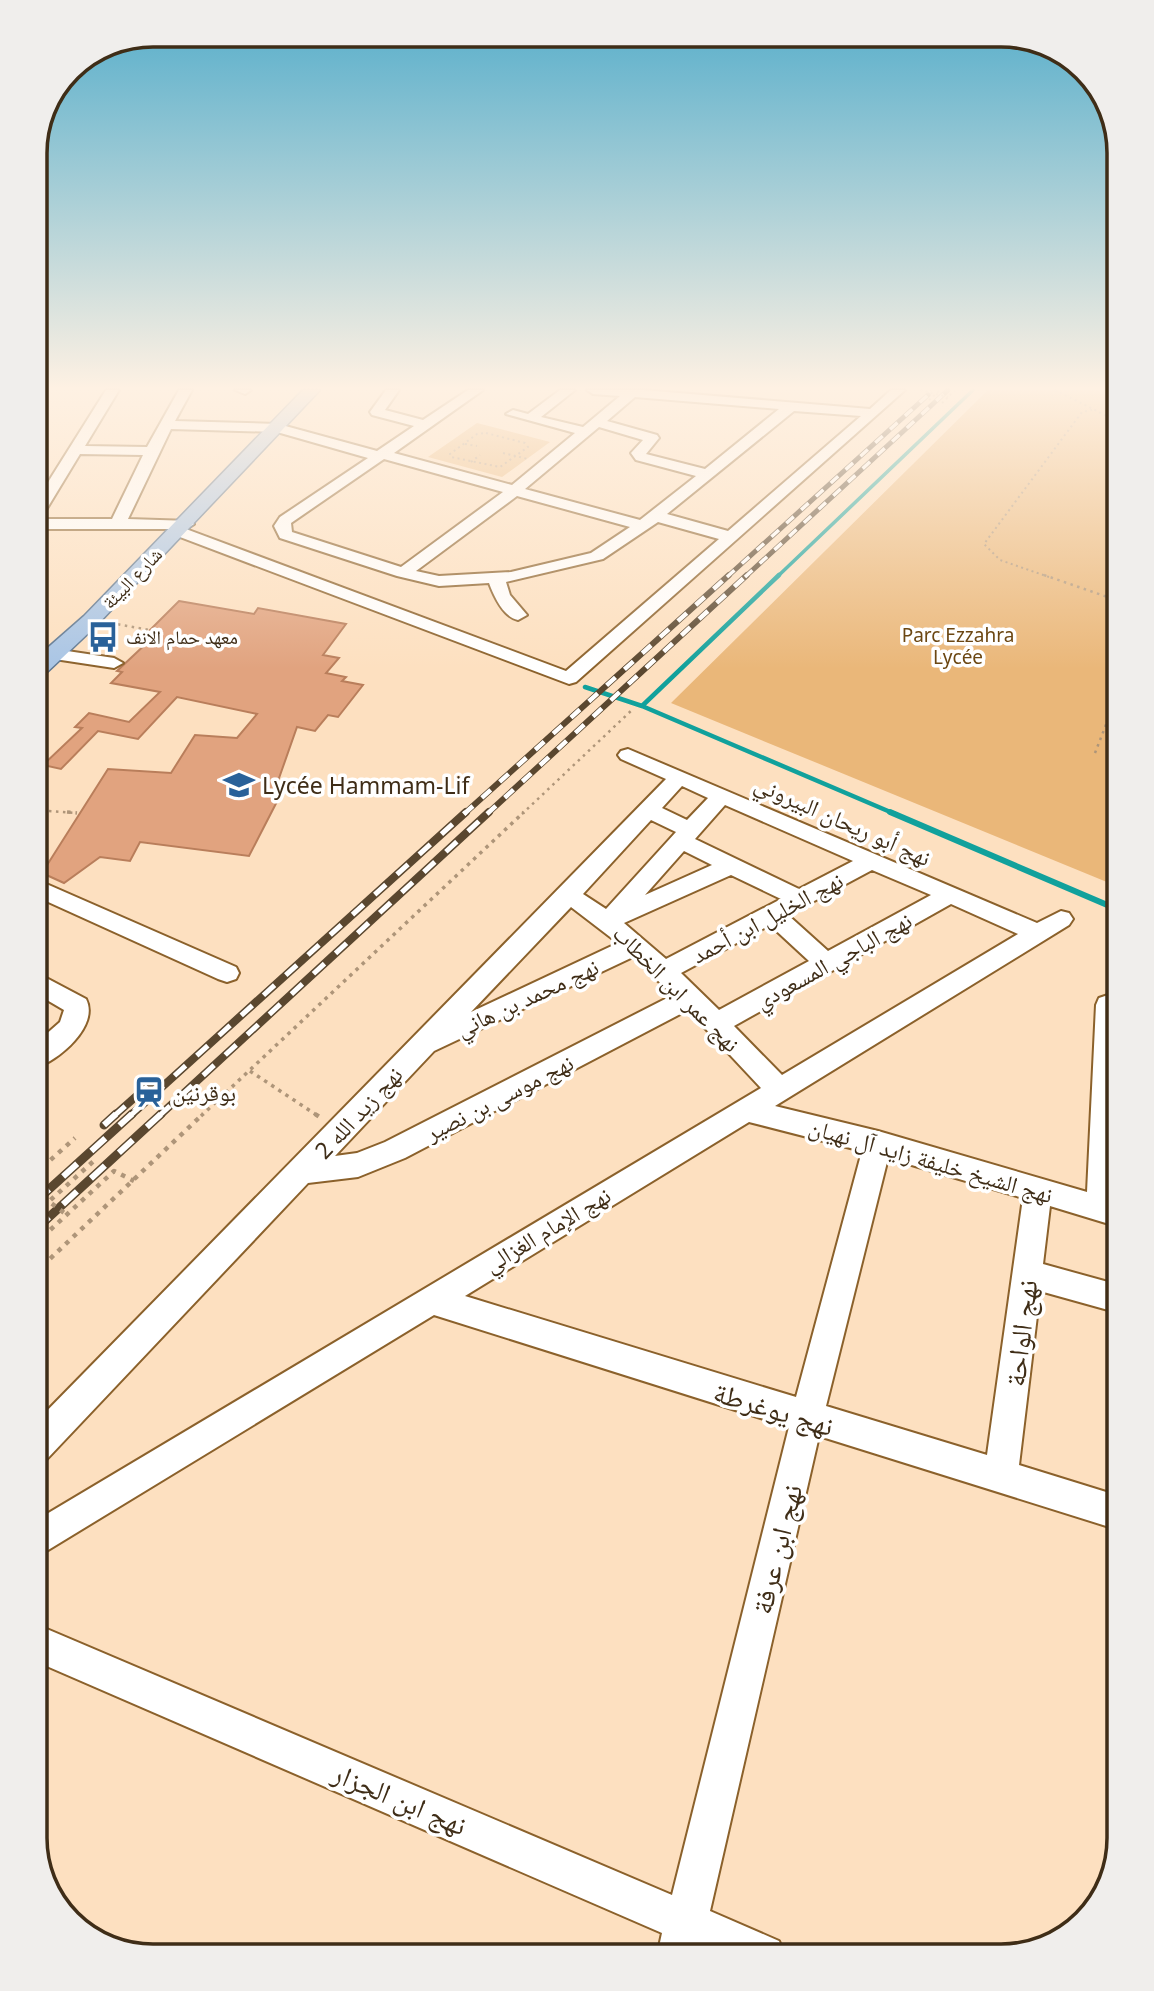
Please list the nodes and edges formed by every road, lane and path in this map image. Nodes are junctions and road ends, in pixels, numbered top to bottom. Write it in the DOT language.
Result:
graph roads {
  1 [pos="137,483"];
  2 [pos="225,483"];
  3 [pos="339,483"];
  4 [pos="488,483"];
  5 [pos="524,483"];
  6 [pos="696,483"];
  7 [pos="793,483"];
  8 [pos="1029,483"];
  9 [pos="515,490"];
  10 [pos="649,521"];
  11 [pos="47,524"];
  12 [pos="118,524"];
  13 [pos="182,527"];
  14 [pos="731,537"];
  15 [pos="402,573"];
  16 [pos="496,578"];
  17 [pos="1107,597"];
  18 [pos="519,615"];
  19 [pos="91,620"];
  20 [pos="150,630"];
  21 [pos="47,645"];
  22 [pos="61,648"];
  23 [pos="47,660"];
  24 [pos="114,663"];
  25 [pos="633,709"];
  26 [pos="1107,722"];
  27 [pos="1095,752"];
  28 [pos="628,755"];
  29 [pos="679,776"];
  30 [pos="721,796"];
  31 [pos="648,810"];
  32 [pos="47,811"];
  33 [pos="77,813"];
  34 [pos="687,837"];
  35 [pos="871,861"];
  36 [pos="733,865"];
  37 [pos="47,892"];
  38 [pos="569,895"];
  39 [pos="950,895"];
  40 [pos="800,899"];
  41 [pos="772,914"];
  42 [pos="609,921"];
  43 [pos="1049,926"];
  44 [pos="636,945"];
  45 [pos="826,964"];
  46 [pos="662,972"];
  47 [pos="227,973"];
  48 [pos="47,988"];
  49 [pos="689,998"];
  50 [pos="715,1024"];
  51 [pos="47,1048"];
  52 [pos="418,1048"];
  53 [pos="250,1071"];
  54 [pos="778,1088"];
  55 [pos="743,1109"];
  56 [pos="340,1131"];
  57 [pos="75,1138"];
  58 [pos="878,1143"];
  59 [pos="97,1158"];
  60 [pos="47,1163"];
  61 [pos="301,1172"];
  62 [pos="134,1181"];
  63 [pos="1038,1190"];
  64 [pos="49,1202"];
  65 [pos="1107,1210"];
  66 [pos="67,1215"];
  67 [pos="47,1233"];
  68 [pos="47,1262"];
  69 [pos="1027,1273"];
  70 [pos="1107,1296"];
  71 [pos="431,1300"];
  72 [pos="807,1419"];
  73 [pos="47,1435"];
  74 [pos="1001,1476"];
  75 [pos="1107,1509"];
  76 [pos="47,1534"];
  77 [pos="47,1647"];
  78 [pos="682,1938"];
  79 [pos="709,1944"];
  1 -- 12 [label="street"];
  2 -- 13 [label="main road, شارع البيئة"];
  3 -- 15 [label="street"];
  4 -- 9 [label="street"];
  5 -- 9 [label="street"];
  6 -- 10 [label="street"];
  7 -- 14 [label="street"];
  8 -- 17 [label="path"];
  9 -- 10 [label="street"];
  9 -- 15 [label="street"];
  10 -- 14 [label="street"];
  10 -- 16 [label="street"];
  11 -- 12 [label="street"];
  12 -- 13 [label="street"];
  13 -- 14 [label="street"];
  13 -- 19 [label="main road, شارع البيئة"];
  15 -- 16 [label="street"];
  16 -- 18 [label="street"];
  19 -- 20 [label="path"];
  19 -- 22 [label="main road, شارع البيئة"];
  21 -- 22 [label="street"];
  22 -- 23 [label="main road, شارع البيئة"];
  22 -- 24 [label="street"];
  25 -- 53 [label="path"];
  26 -- 27 [label="path"];
  28 -- 29 [label="street, نهج أبو ريحان البيروني"];
  29 -- 30 [label="street, نهج أبو ريحان البيروني"];
  29 -- 31 [label="street, نهج زيد الله 2"];
  30 -- 34 [label="street"];
  30 -- 35 [label="street, نهج أبو ريحان البيروني"];
  31 -- 34 [label="street"];
  31 -- 38 [label="street, نهج زيد الله 2"];
  32 -- 33 [label="path"];
  34 -- 36 [label="street"];
  34 -- 42 [label="street"];
  35 -- 39 [label="street, نهج أبو ريحان البيروني"];
  35 -- 40 [label="street, نهج الخليل ابن أحمد"];
  36 -- 40 [label="street"];
  36 -- 42 [label="street"];
  37 -- 47 [label="street"];
  38 -- 42 [label="street, نهج عمر ابن الخطاب"];
  38 -- 52 [label="street, نهج زيد الله 2"];
  39 -- 43 [label="street, نهج أبو ريحان البيروني"];
  39 -- 45 [label="street, نهج الباجي المسعودي"];
  40 -- 41 [label="street, نهج الخليل ابن أحمد"];
  41 -- 45 [label="street"];
  41 -- 46 [label="street, نهج الخليل ابن أحمد"];
  42 -- 44 [label="street, نهج عمر ابن الخطاب"];
  43 -- 54 [label="street, نهج الإمام الغزالي"];
  44 -- 46 [label="street, نهج عمر ابن الخطاب"];
  44 -- 52 [label="street, نهج محمد بن هاني"];
  45 -- 50 [label="street, نهج الباجي المسعودي"];
  46 -- 49 [label="street, نهج عمر ابن الخطاب"];
  48 -- 51 [label="street"];
  49 -- 50 [label="street, نهج عمر ابن الخطاب"];
  49 -- 61 [label="street, نهج موسى بن نصير"];
  50 -- 54 [label="street, نهج عمر ابن الخطاب"];
  52 -- 56 [label="street, نهج زيد الله 2"];
  53 -- 56 [label="path"];
  53 -- 62 [label="path"];
  54 -- 55 [label="street, نهج الإمام الغزالي"];
  55 -- 58 [label="street, نهج الشيخ خليفة زايد آل نهيان"];
  55 -- 71 [label="street, نهج الإمام الغزالي"];
  56 -- 61 [label="street, نهج زيد الله 2"];
  57 -- 60 [label="path"];
  58 -- 63 [label="street, نهج الشيخ خليفة زايد آل نهيان"];
  58 -- 72 [label="street, نهج ابن عرفة"];
  59 -- 64 [label="path"];
  61 -- 73 [label="street, نهج زيد الله 2"];
  62 -- 66 [label="path"];
  62 -- 68 [label="path"];
  63 -- 65 [label="street, نهج الشيخ خليفة زايد آل نهيان"];
  63 -- 69 [label="street, نهج الواحة"];
  64 -- 66 [label="path, bridge"];
  66 -- 67 [label="path"];
  69 -- 70 [label="street"];
  69 -- 74 [label="street, نهج الواحة"];
  71 -- 72 [label="street, نهج يوغرطة"];
  71 -- 76 [label="street, نهج الإمام الغزالي"];
  72 -- 74 [label="street, نهج يوغرطة"];
  72 -- 78 [label="street, نهج ابن عرفة"];
  74 -- 75 [label="street, نهج يوغرطة"];
  77 -- 78 [label="street, نهج ابن الجزار"];
  78 -- 79 [label="street, نهج ابن الجزار"];
}
